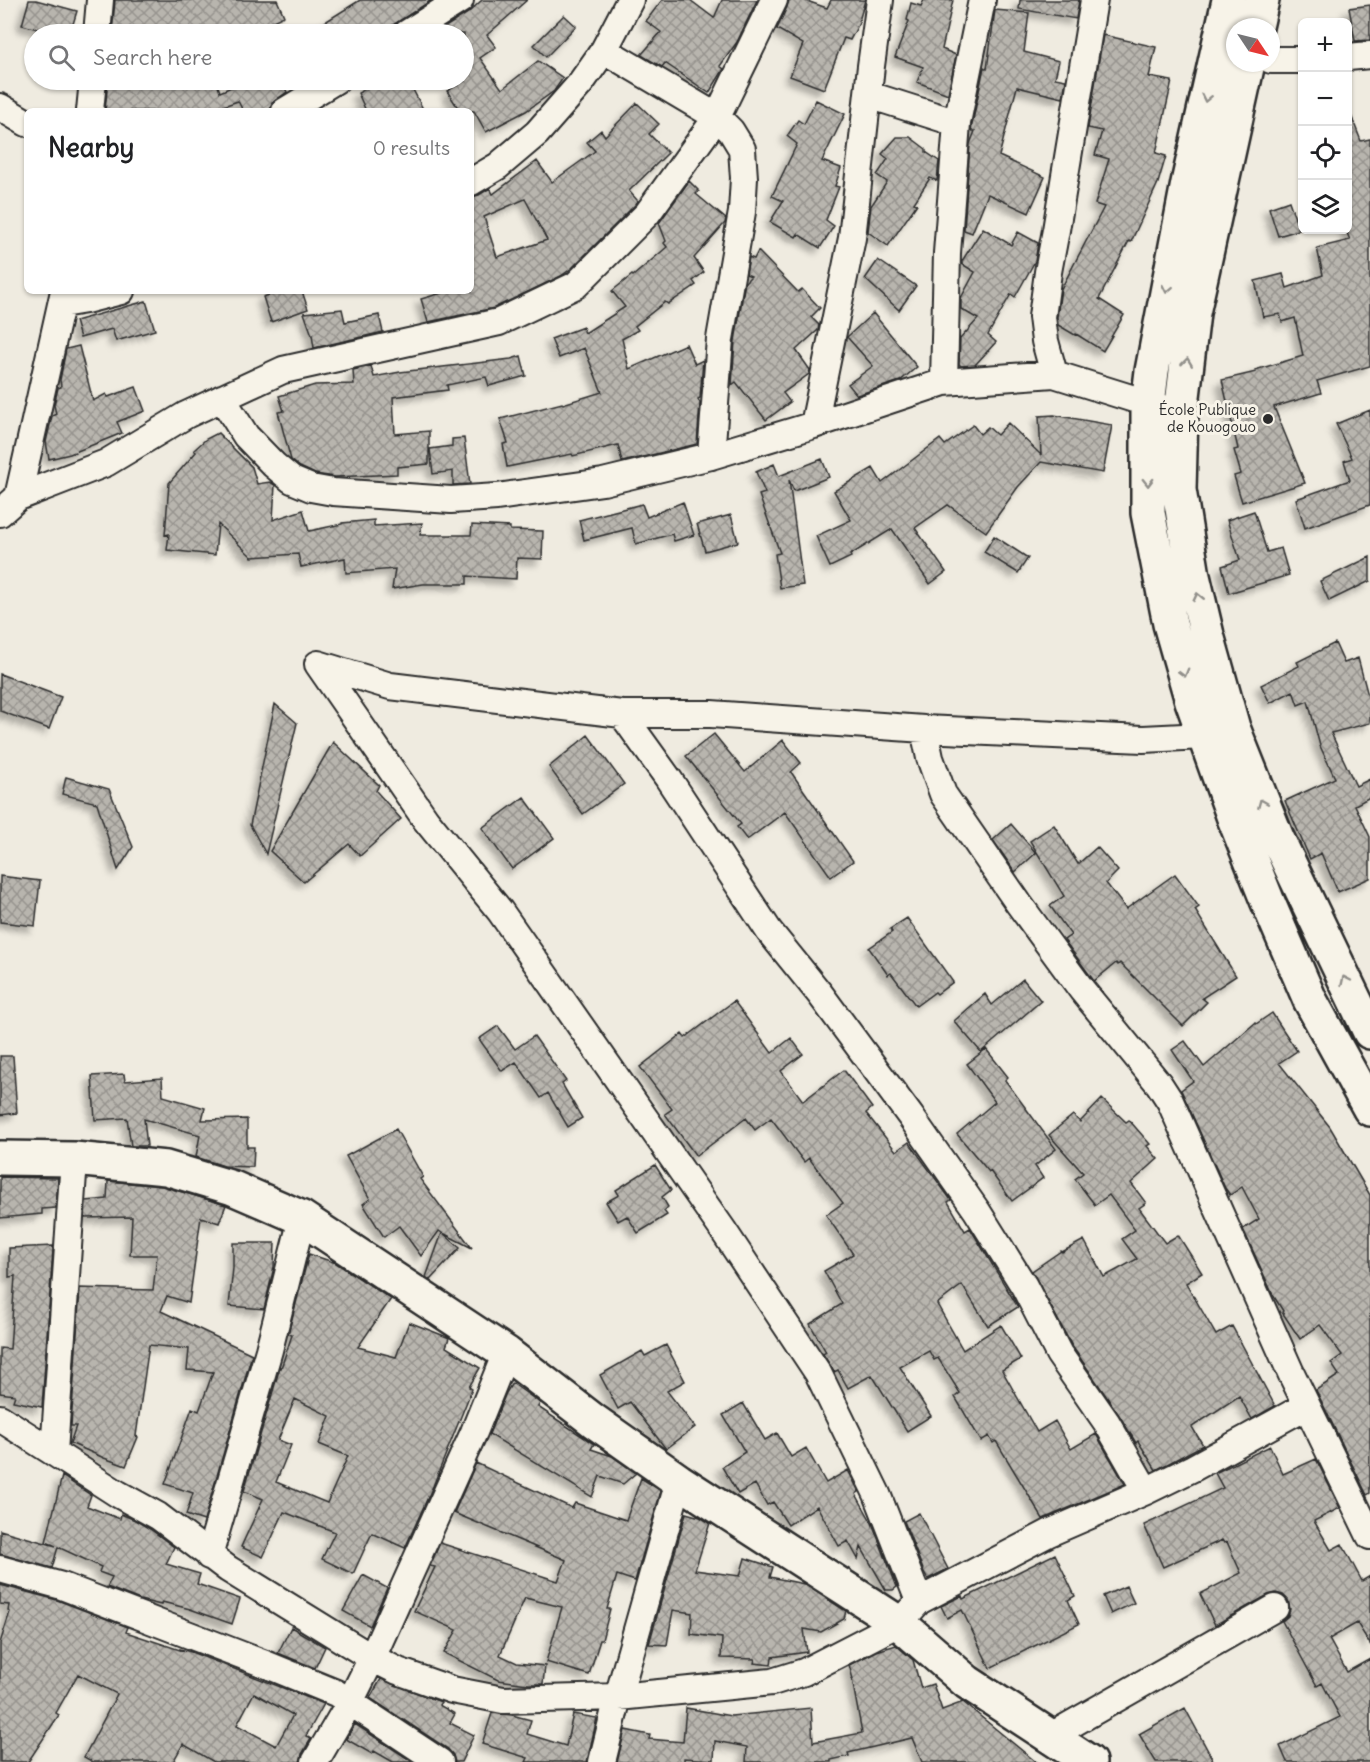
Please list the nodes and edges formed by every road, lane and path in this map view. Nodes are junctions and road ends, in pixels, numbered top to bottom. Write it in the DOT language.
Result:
graph roads {
  1 [pos="100,0"];
  2 [pos="460,0"];
  3 [pos="630,0"];
  4 [pos="774,0"];
  5 [pos="880,0"];
  6 [pos="982,0"];
  7 [pos="1094,0"];
  8 [pos="1229,0"];
  9 [pos="1262,0"];
  10 [pos="1258,18"];
  11 [pos="98,24"];
  12 [pos="422,24"];
  13 [pos="604,50"];
  14 [pos="1370,55"];
  15 [pos="1352,57"];
  16 [pos="1225,58"];
  17 [pos="1280,60"];
  18 [pos="1298,60"];
  19 [pos="1246,72"];
  20 [pos="92,90"];
  21 [pos="320,90"];
  22 [pos="869,95"];
  23 [pos="0,106"];
  24 [pos="90,108"];
  25 [pos="290,108"];
  26 [pos="717,117"];
  27 [pos="24,121"];
  28 [pos="957,123"];
  29 [pos="474,180"];
  30 [pos="109,294"];
  31 [pos="63,297"];
  32 [pos="1054,374"];
  33 [pos="944,382"];
  34 [pos="222,398"];
  35 [pos="1148,404"];
  36 [pos="1181,413"];
  37 [pos="814,425"];
  38 [pos="711,456"];
  39 [pos="9,505"];
  40 [pos="622,714"];
  41 [pos="924,729"];
  42 [pos="1218,732"];
  43 [pos="1370,1032"];
  44 [pos="1370,1109"];
  45 [pos="0,1158"];
  46 [pos="74,1159"];
  47 [pos="302,1218"];
  48 [pos="506,1353"];
  49 [pos="1306,1406"];
  50 [pos="0,1418"];
  51 [pos="54,1452"];
  52 [pos="679,1481"];
  53 [pos="1146,1491"];
  54 [pos="1370,1536"];
  55 [pos="209,1556"];
  56 [pos="0,1569"];
  57 [pos="1275,1608"];
  58 [pos="909,1612"];
  59 [pos="372,1658"];
  60 [pos="618,1697"];
  61 [pos="350,1702"];
  62 [pos="1049,1737"];
  63 [pos="315,1762"];
  64 [pos="440,1762"];
  65 [pos="602,1762"];
  66 [pos="1089,1762"];
  1 -- 11 [label="street"];
  2 -- 12 [label="street"];
  3 -- 13 [label="street"];
  4 -- 26 [label="street"];
  5 -- 22 [label="street"];
  6 -- 28 [label="street"];
  7 -- 32 [label="street"];
  8 -- 16 [label="main road"];
  9 -- 10 [label="main road"];
  13 -- 26 [label="street"];
  13 -- 29 [label="street"];
  14 -- 15 [label="street"];
  16 -- 35 [label="main road, one-way"];
  17 -- 18 [label="street"];
  36 -- 19 [label="main road, one-way"];
  20 -- 24 [label="street"];
  21 -- 25 [label="street"];
  22 -- 28 [label="street"];
  22 -- 37 [label="street"];
  23 -- 27 [label="street"];
  26 -- 34 [label="street"];
  26 -- 38 [label="street"];
  28 -- 33 [label="street"];
  30 -- 31 [label="street"];
  31 -- 39 [label="street"];
  32 -- 33 [label="street"];
  32 -- 35 [label="street"];
  33 -- 37 [label="street"];
  34 -- 38 [label="street"];
  34 -- 39 [label="street"];
  35 -- 36 [label="street"];
  35 -- 42 [label="main road, one-way"];
  42 -- 36 [label="main road, one-way"];
  37 -- 38 [label="street"];
  40 -- 41 [label="street"];
  40 -- 53 [label="street"];
  40 -- 58 [label="street"];
  41 -- 42 [label="street"];
  41 -- 49 [label="street"];
  43 -- 42 [label="main road, one-way"];
  42 -- 44 [label="main road"];
  45 -- 46 [label="main road"];
  46 -- 47 [label="main road"];
  46 -- 51 [label="street"];
  47 -- 48 [label="main road"];
  47 -- 55 [label="street"];
  48 -- 52 [label="main road"];
  48 -- 59 [label="street"];
  49 -- 53 [label="street"];
  49 -- 54 [label="street"];
  50 -- 51 [label="street"];
  51 -- 55 [label="street"];
  52 -- 58 [label="main road"];
  52 -- 60 [label="street"];
  53 -- 58 [label="street"];
  55 -- 59 [label="street"];
  56 -- 61 [label="street"];
  57 -- 62 [label="street"];
  58 -- 60 [label="street"];
  58 -- 62 [label="main road"];
  59 -- 60 [label="street"];
  59 -- 61 [label="street"];
  60 -- 65 [label="street"];
  61 -- 63 [label="street"];
  61 -- 64 [label="street"];
  62 -- 66 [label="main road"];
}
